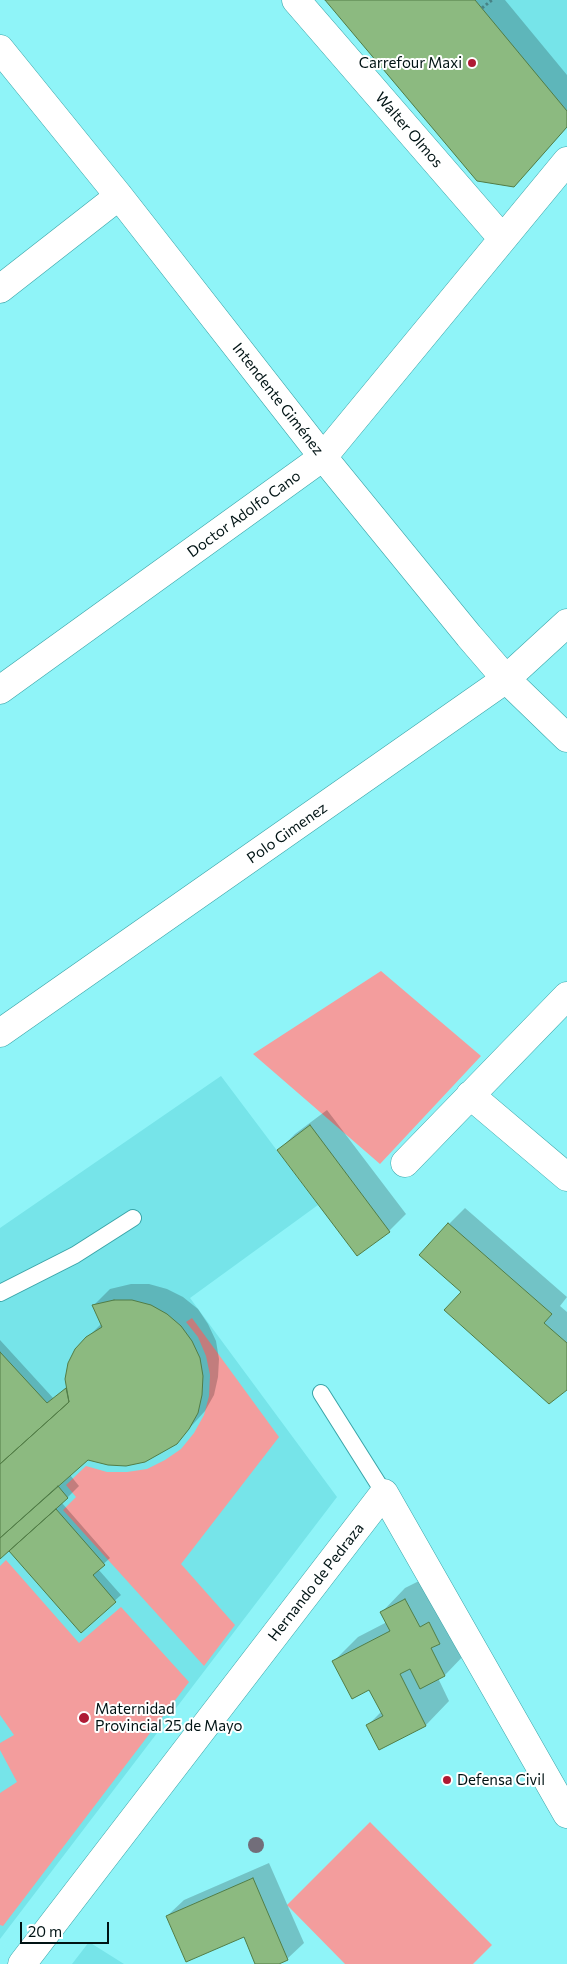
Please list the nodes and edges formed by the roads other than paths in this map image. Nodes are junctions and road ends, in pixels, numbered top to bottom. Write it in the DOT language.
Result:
graph roads {
  1 [pos="296,0"];
  2 [pos="0,49"];
  3 [pos="567,161"];
  4 [pos="119,196"];
  5 [pos="502,238"];
  6 [pos="0,289"];
  7 [pos="323,457"];
  8 [pos="567,623"];
  9 [pos="506,679"];
  10 [pos="0,690"];
  11 [pos="567,738"];
  12 [pos="567,996"];
  13 [pos="0,1033"];
  14 [pos="470,1095"];
  15 [pos="405,1163"];
  16 [pos="567,1177"];
  17 [pos="133,1218"];
  18 [pos="0,1293"];
  19 [pos="322,1393"];
  20 [pos="384,1493"];
  21 [pos="567,1814"];
  22 [pos="22,1964"];
  1 -- 5 [label="street, Walter Olmos"];
  2 -- 4 [label="street, Intendente Giménez"];
  3 -- 5 [label="street, Doctor Adolfo Cano"];
  4 -- 6 [label="street"];
  4 -- 7 [label="street, Intendente Giménez"];
  5 -- 7 [label="street, Doctor Adolfo Cano"];
  7 -- 9 [label="street, Intendente Giménez"];
  7 -- 10 [label="street, Doctor Adolfo Cano"];
  8 -- 9 [label="street, Polo Gimenez"];
  9 -- 11 [label="street, Intendente Giménez"];
  9 -- 13 [label="street, Polo Gimenez"];
  12 -- 14 [label="street"];
  14 -- 15 [label="street"];
  14 -- 16 [label="street"];
  17 -- 18 [label="lane"];
  19 -- 20 [label="lane"];
  20 -- 21 [label="street"];
  20 -- 22 [label="street, Hernando de Pedraza"];
}
